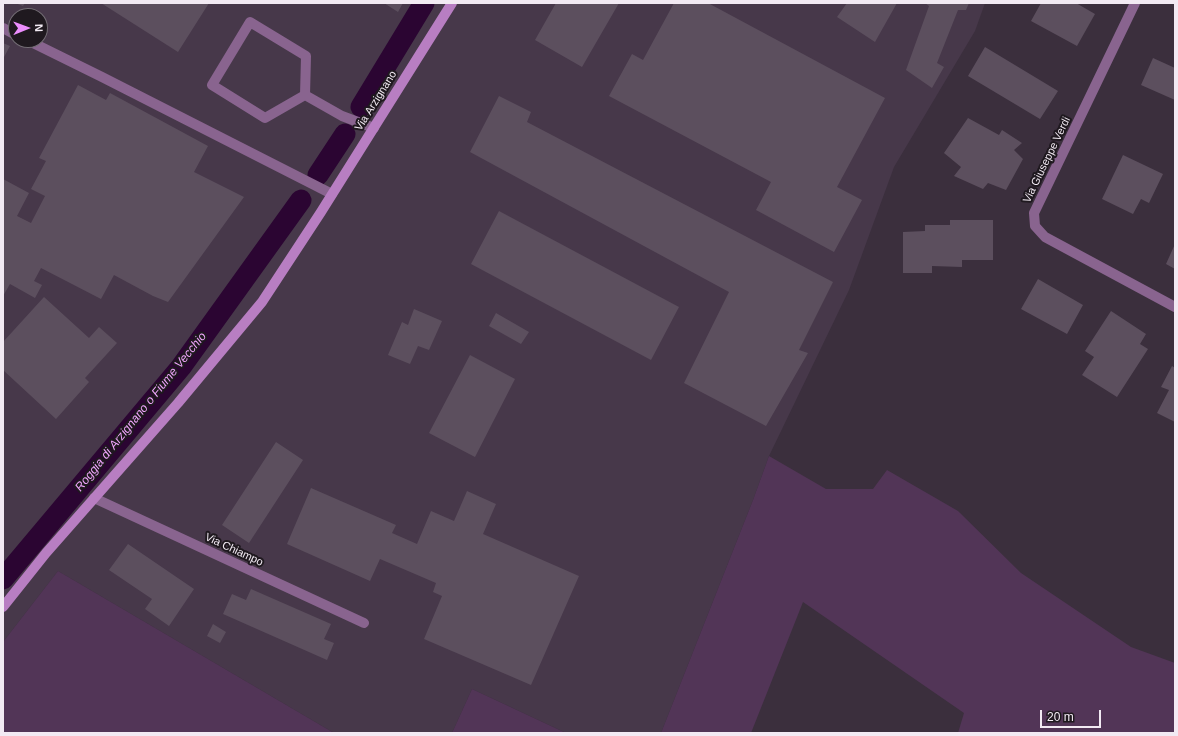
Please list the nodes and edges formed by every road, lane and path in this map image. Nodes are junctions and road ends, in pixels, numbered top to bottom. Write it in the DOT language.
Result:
graph roads {
  1 [pos="452,3"];
  2 [pos="1135,3"];
  3 [pos="43,48"];
  4 [pos="305,95"];
  5 [pos="374,128"];
  6 [pos="332,194"];
  7 [pos="1175,307"];
  8 [pos="94,498"];
  9 [pos="3,607"];
  10 [pos="364,623"];
  1 -- 5 [label="main road, Via Arzignano"];
  2 -- 7 [label="street, Via Giuseppe Verdi"];
  3 -- 6 [label="street"];
  4 -- 4 [label="street"];
  4 -- 5 [label="street"];
  5 -- 6 [label="main road, Via Arzignano"];
  6 -- 8 [label="main road, Via Arzignano"];
  8 -- 9 [label="main road, Via Arzignano"];
  8 -- 10 [label="street, Via Chiampo"];
}
